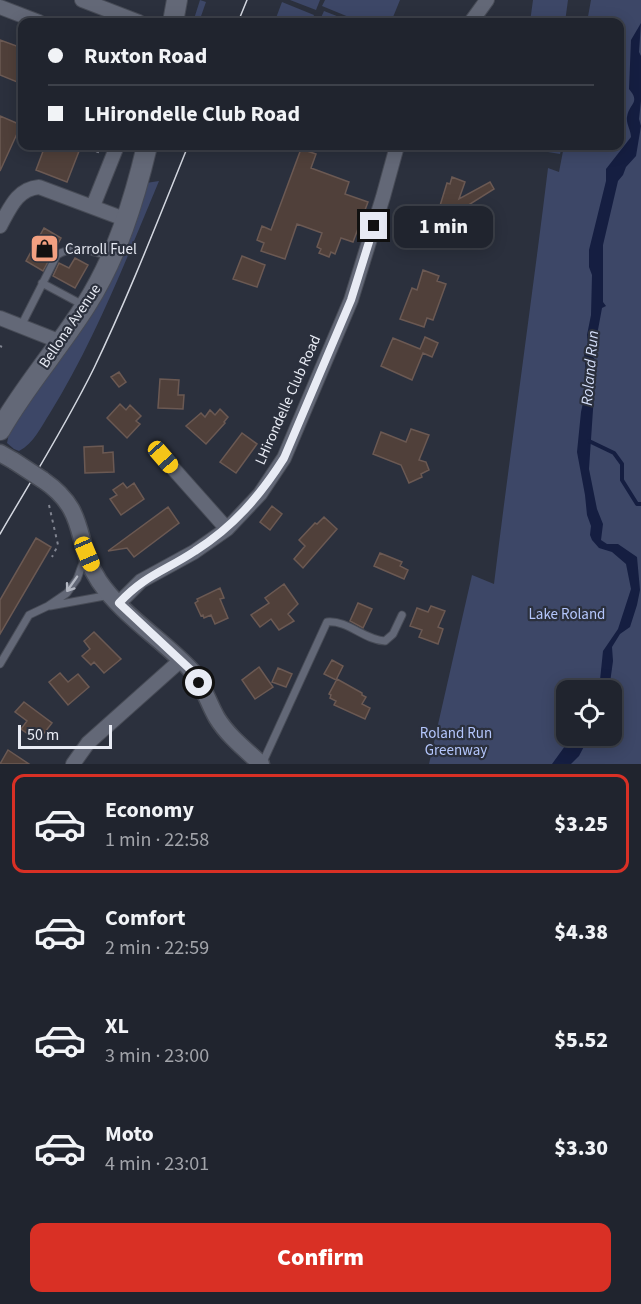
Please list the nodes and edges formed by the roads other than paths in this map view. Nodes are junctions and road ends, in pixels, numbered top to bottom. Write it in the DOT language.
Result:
graph roads {
  1 [pos="82,0"];
  2 [pos="177,0"];
  3 [pos="487,0"];
  4 [pos="0,7"];
  5 [pos="29,18"];
  6 [pos="129,18"];
  7 [pos="174,18"];
  8 [pos="474,18"];
  9 [pos="115,150"];
  10 [pos="146,150"];
  11 [pos="396,150"];
  12 [pos="93,206"];
  13 [pos="127,220"];
  14 [pos="0,226"];
  15 [pos="111,257"];
  16 [pos="42,283"];
  17 [pos="85,307"];
  18 [pos="0,318"];
  19 [pos="21,326"];
  20 [pos="61,342"];
  21 [pos="0,430"];
  22 [pos="7,457"];
  23 [pos="163,457"];
  24 [pos="227,529"];
  25 [pos="87,554"];
  26 [pos="116,599"];
  27 [pos="48,606"];
  28 [pos="402,615"];
  29 [pos="181,660"];
  30 [pos="0,664"];
  31 [pos="73,764"];
  32 [pos="261,764"];
  1 -- 6 [label="street"];
  2 -- 7 [label="main road"];
  3 -- 8 [label="street"];
  4 -- 5 [label="street"];
  9 -- 12 [label="street"];
  10 -- 13 [label="main road, Bellona Avenue"];
  11 -- 24 [label="street, LHirondelle Club Road"];
  12 -- 13 [label="street"];
  12 -- 14 [label="street"];
  13 -- 15 [label="main road, Bellona Avenue"];
  15 -- 16 [label="lane"];
  15 -- 17 [label="main road, Bellona Avenue"];
  16 -- 17 [label="lane"];
  16 -- 19 [label="lane"];
  17 -- 20 [label="main road, Bellona Avenue"];
  18 -- 19 [label="street"];
  19 -- 20 [label="street"];
  20 -- 21 [label="main road, Bellona Avenue"];
  22 -- 25 [label="street, bridge"];
  23 -- 24 [label="street"];
  24 -- 26 [label="street, LHirondelle Club Road"];
  25 -- 26 [label="street"];
  25 -- 27 [label="lane, one-way"];
  26 -- 27 [label="lane"];
  26 -- 29 [label="street"];
  27 -- 30 [label="lane"];
  28 -- 32 [label="lane"];
  29 -- 31 [label="street"];
  29 -- 32 [label="street"];
}
